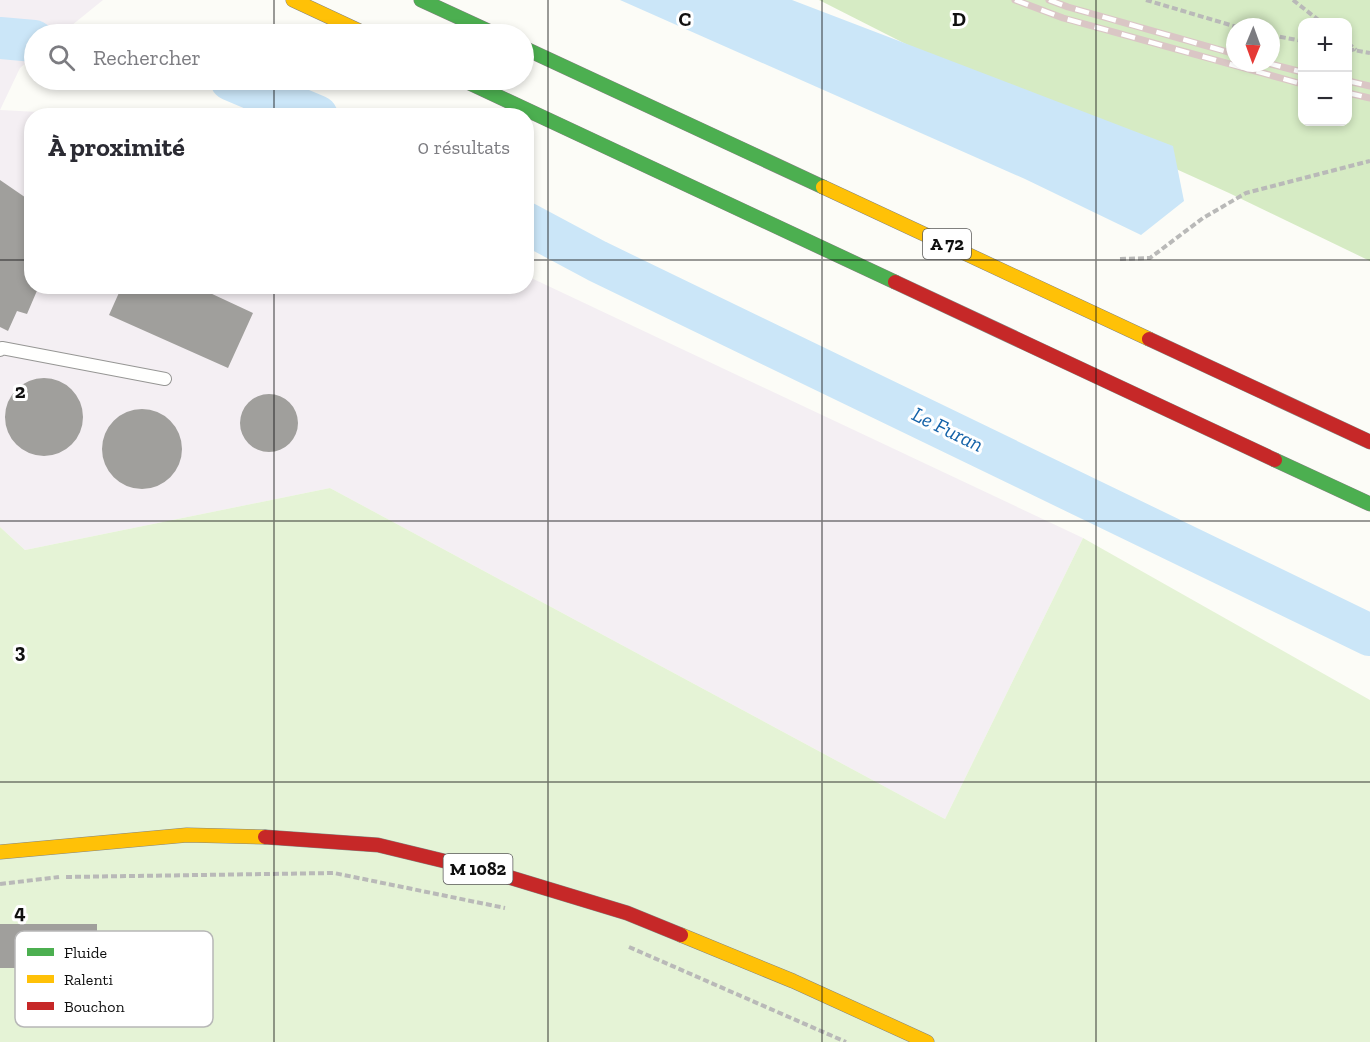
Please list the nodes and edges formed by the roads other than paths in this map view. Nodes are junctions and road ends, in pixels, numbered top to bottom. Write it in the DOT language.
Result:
graph roads {
  1 [pos="293,0"];
  2 [pos="421,0"];
  3 [pos="345,24"];
  4 [pos="473,24"];
  5 [pos="534,53"];
  6 [pos="484,90"];
  7 [pos="523,108"];
  8 [pos="534,113"];
  9 [pos="1,348"];
  10 [pos="165,380"];
  11 [pos="1370,441"];
  12 [pos="1370,504"];
  13 [pos="0,852"];
  14 [pos="927,1042"];
  1 -- 3 [label="main road"];
  2 -- 4 [label="main road"];
  5 -- 11 [label="main road, A 72"];
  6 -- 7 [label="main road"];
  8 -- 12 [label="main road"];
  9 -- 10 [label="lane"];
  13 -- 14 [label="main road, M 1082"];
}
